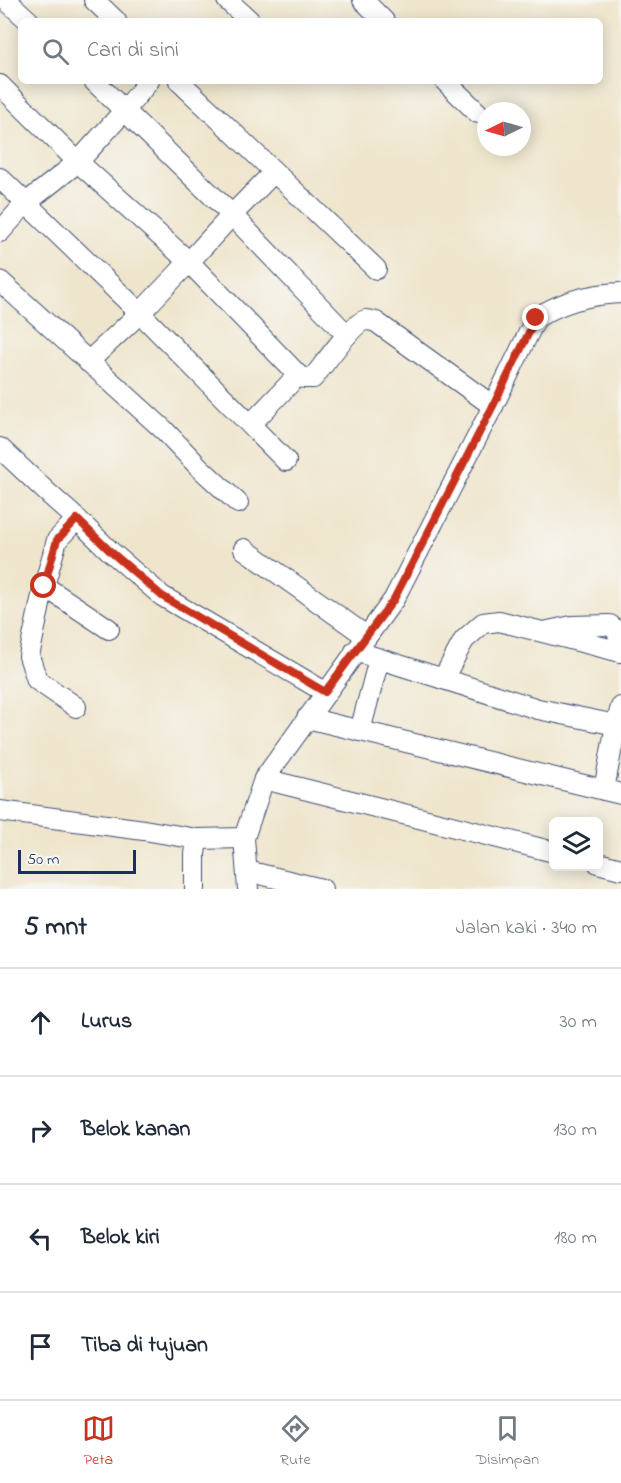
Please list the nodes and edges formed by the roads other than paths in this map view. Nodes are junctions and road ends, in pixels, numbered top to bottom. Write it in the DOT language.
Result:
graph roads {
  1 [pos="6,0"];
  2 [pos="94,0"];
  3 [pos="227,0"];
  4 [pos="363,0"];
  5 [pos="26,18"];
  6 [pos="113,18"];
  7 [pos="247,18"];
  8 [pos="381,18"];
  9 [pos="97,84"];
  10 [pos="147,84"];
  11 [pos="182,84"];
  12 [pos="448,84"];
  13 [pos="0,86"];
  14 [pos="125,110"];
  15 [pos="477,112"];
  16 [pos="78,162"];
  17 [pos="274,172"];
  18 [pos="0,178"];
  19 [pos="26,203"];
  20 [pos="232,214"];
  21 [pos="0,232"];
  22 [pos="189,262"];
  23 [pos="376,269"];
  24 [pos="0,281"];
  25 [pos="621,293"];
  26 [pos="140,313"];
  27 [pos="347,334"];
  28 [pos="88,362"];
  29 [pos="298,375"];
  30 [pos="493,406"];
  31 [pos="251,424"];
  32 [pos="0,448"];
  33 [pos="286,461"];
  34 [pos="238,503"];
  35 [pos="77,519"];
  36 [pos="244,549"];
  37 [pos="44,586"];
  38 [pos="109,629"];
  39 [pos="361,644"];
  40 [pos="620,652"];
  41 [pos="379,658"];
  42 [pos="443,679"];
  43 [pos="325,692"];
  44 [pos="76,707"];
  45 [pos="307,718"];
  46 [pos="619,719"];
  47 [pos="360,731"];
  48 [pos="264,779"];
  49 [pos="613,792"];
  50 [pos="0,811"];
  51 [pos="244,838"];
  52 [pos="197,839"];
  53 [pos="549,851"];
  54 [pos="603,864"];
  55 [pos="621,869"];
  56 [pos="247,880"];
  57 [pos="317,888"];
  58 [pos="195,889"];
  1 -- 5 [label="street"];
  2 -- 6 [label="street"];
  3 -- 7 [label="street"];
  4 -- 8 [label="street"];
  9 -- 14 [label="street"];
  10 -- 14 [label="street"];
  11 -- 17 [label="street"];
  12 -- 15 [label="street"];
  13 -- 16 [label="street"];
  14 -- 16 [label="street"];
  14 -- 20 [label="street"];
  16 -- 19 [label="street"];
  16 -- 22 [label="street"];
  17 -- 20 [label="street"];
  17 -- 23 [label="street"];
  18 -- 19 [label="street"];
  19 -- 21 [label="street"];
  19 -- 26 [label="street"];
  20 -- 22 [label="street"];
  20 -- 27 [label="street"];
  22 -- 26 [label="street"];
  22 -- 29 [label="street"];
  24 -- 28 [label="street"];
  25 -- 30 [label="street"];
  26 -- 28 [label="street"];
  26 -- 31 [label="street"];
  27 -- 29 [label="street"];
  27 -- 30 [label="street"];
  28 -- 34 [label="street"];
  29 -- 31 [label="street"];
  30 -- 39 [label="street"];
  31 -- 33 [label="street"];
  32 -- 35 [label="street"];
  35 -- 37 [label="street"];
  35 -- 43 [label="street"];
  36 -- 39 [label="street"];
  37 -- 38 [label="street"];
  37 -- 44 [label="street"];
  39 -- 41 [label="street"];
  39 -- 43 [label="street"];
  40 -- 42 [label="street"];
  41 -- 42 [label="street"];
  41 -- 47 [label="street"];
  42 -- 46 [label="street"];
  43 -- 45 [label="street"];
  45 -- 47 [label="street"];
  45 -- 48 [label="street"];
  46 -- 49 [label="street"];
  47 -- 49 [label="street"];
  48 -- 51 [label="street"];
  48 -- 53 [label="street"];
  50 -- 52 [label="street"];
  51 -- 52 [label="street"];
  51 -- 56 [label="street"];
  52 -- 58 [label="street"];
  54 -- 55 [label="street"];
  56 -- 57 [label="street"];
}
